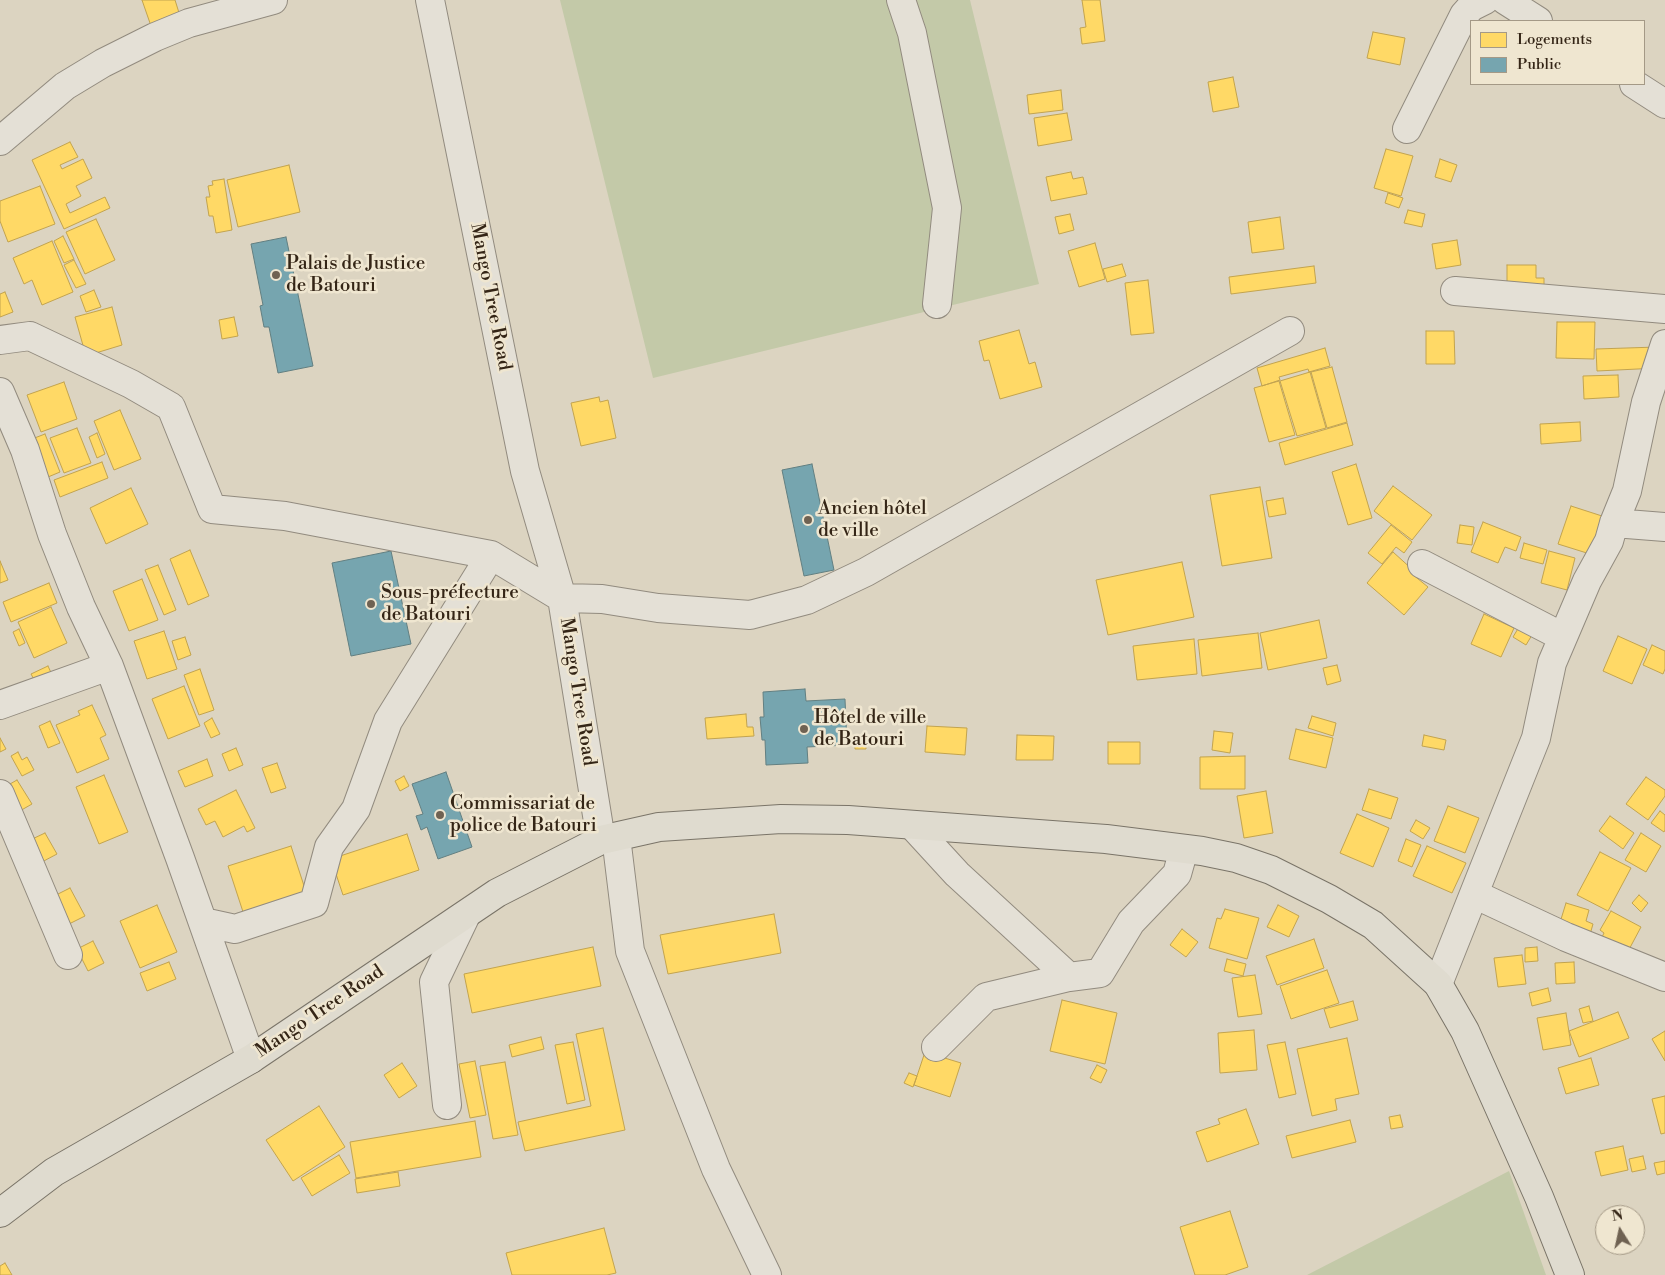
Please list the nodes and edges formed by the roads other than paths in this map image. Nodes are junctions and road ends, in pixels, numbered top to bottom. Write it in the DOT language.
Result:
graph roads {
  1 [pos="273,0"];
  2 [pos="430,0"];
  3 [pos="901,0"];
  4 [pos="1485,0"];
  5 [pos="1505,0"];
  6 [pos="1536,20"];
  7 [pos="1636,85"];
  8 [pos="1665,104"];
  9 [pos="1407,129"];
  10 [pos="0,141"];
  11 [pos="1455,291"];
  12 [pos="937,304"];
  13 [pos="1665,309"];
  14 [pos="1290,331"];
  15 [pos="0,340"];
  16 [pos="1665,344"];
  17 [pos="0,392"];
  18 [pos="1614,523"];
  19 [pos="1665,527"];
  20 [pos="491,555"];
  21 [pos="1422,564"];
  22 [pos="562,598"];
  23 [pos="1563,637"];
  24 [pos="108,666"];
  25 [pos="0,705"];
  26 [pos="0,794"];
  27 [pos="912,825"];
  28 [pos="609,838"];
  29 [pos="1184,848"];
  30 [pos="1474,894"];
  31 [pos="466,914"];
  32 [pos="203,922"];
  33 [pos="68,955"];
  34 [pos="1069,977"];
  35 [pos="1665,977"];
  36 [pos="1438,984"];
  37 [pos="936,1047"];
  38 [pos="251,1059"];
  39 [pos="447,1105"];
  40 [pos="0,1213"];
  41 [pos="767,1275"];
  42 [pos="1570,1275"];
  1 -- 10 [label="street"];
  2 -- 22 [label="street, Mango Tree Road"];
  3 -- 12 [label="street"];
  4 -- 9 [label="street"];
  5 -- 6 [label="street"];
  7 -- 8 [label="street"];
  11 -- 13 [label="street"];
  14 -- 22 [label="street"];
  15 -- 20 [label="street"];
  16 -- 18 [label="street"];
  17 -- 24 [label="street"];
  18 -- 19 [label="street"];
  18 -- 23 [label="street"];
  20 -- 22 [label="street"];
  20 -- 32 [label="street"];
  21 -- 23 [label="street"];
  22 -- 28 [label="street, Mango Tree Road"];
  23 -- 30 [label="street"];
  24 -- 25 [label="street"];
  24 -- 32 [label="street"];
  26 -- 33 [label="street"];
  27 -- 28 [label="main road"];
  27 -- 29 [label="main road"];
  27 -- 34 [label="street"];
  28 -- 31 [label="main road, Mango Tree Road"];
  28 -- 41 [label="street"];
  29 -- 34 [label="street"];
  29 -- 36 [label="main road"];
  30 -- 35 [label="street"];
  30 -- 36 [label="street"];
  31 -- 38 [label="main road, Mango Tree Road"];
  31 -- 39 [label="street"];
  32 -- 38 [label="street"];
  34 -- 37 [label="street"];
  36 -- 42 [label="main road"];
  38 -- 40 [label="main road, Mango Tree Road"];
}
